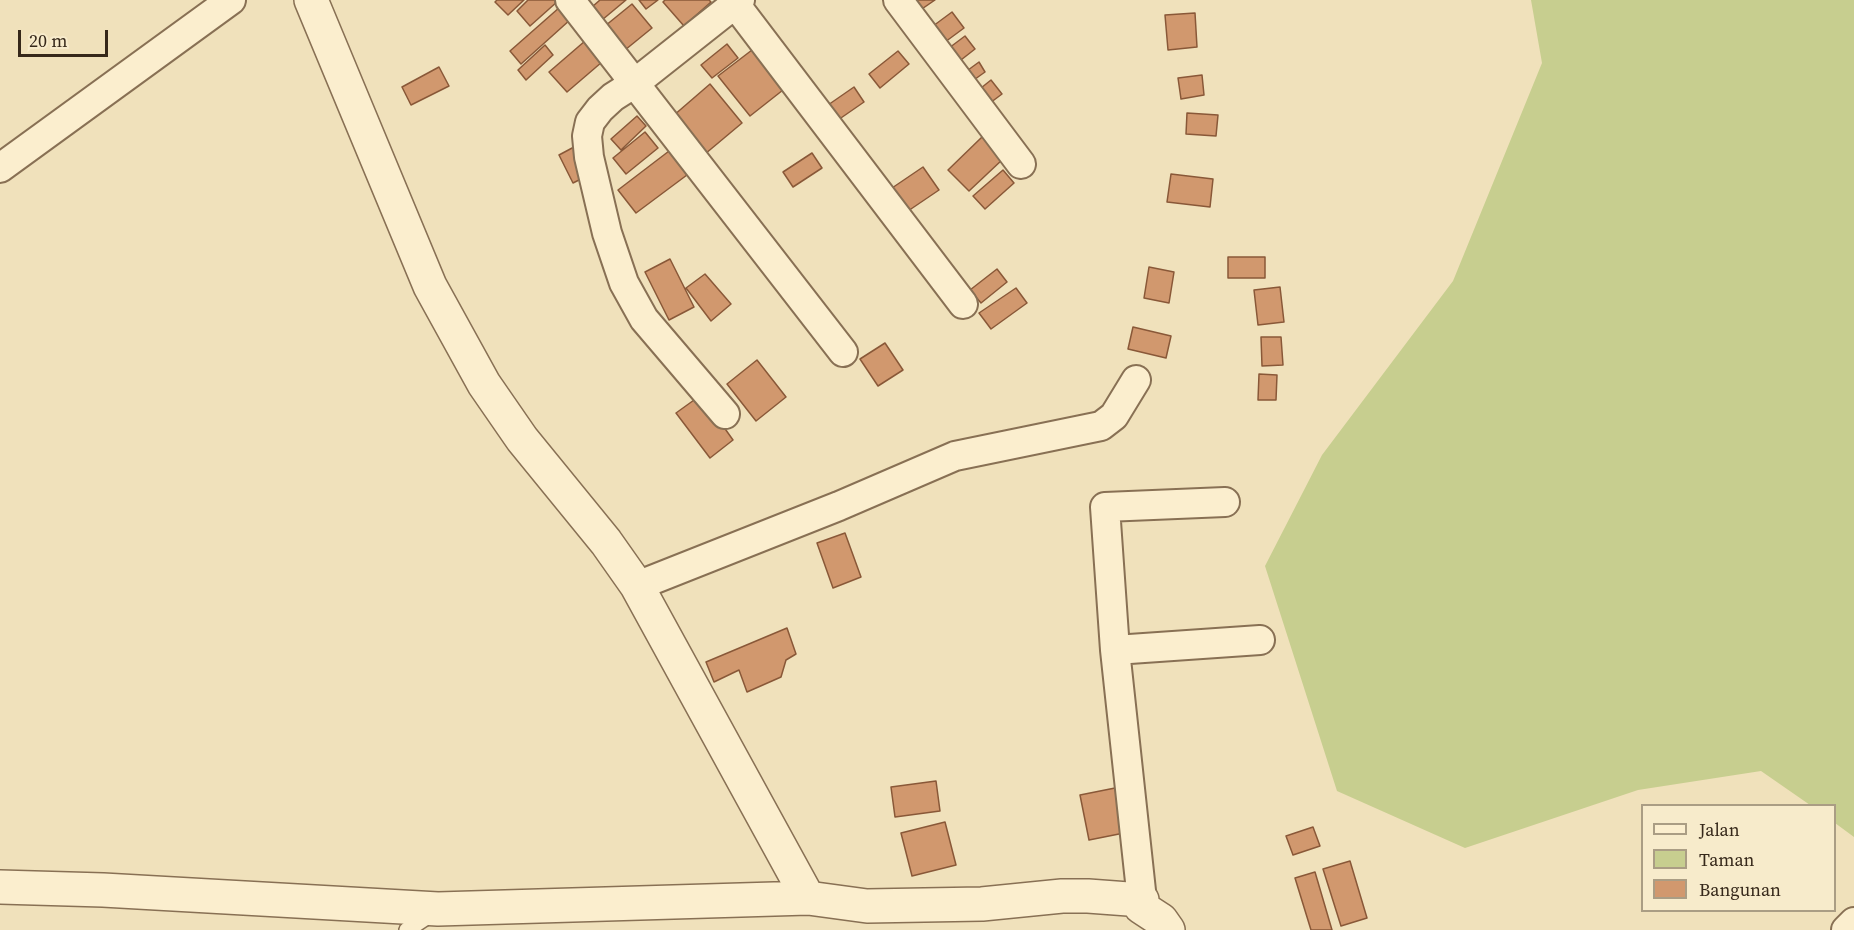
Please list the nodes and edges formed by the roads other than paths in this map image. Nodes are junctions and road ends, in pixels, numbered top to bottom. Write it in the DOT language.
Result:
graph roads {
  1 [pos="231,0"];
  2 [pos="311,0"];
  3 [pos="570,0"];
  4 [pos="898,0"];
  5 [pos="735,1"];
  6 [pos="635,83"];
  7 [pos="1021,164"];
  8 [pos="0,168"];
  9 [pos="963,304"];
  10 [pos="843,352"];
  11 [pos="1137,380"];
  12 [pos="725,414"];
  13 [pos="1226,502"];
  14 [pos="637,586"];
  15 [pos="1260,640"];
  16 [pos="1116,650"];
  17 [pos="0,887"];
  18 [pos="808,898"];
  19 [pos="1142,900"];
  20 [pos="438,909"];
  21 [pos="1854,922"];
  22 [pos="407,930"];
  23 [pos="1168,930"];
  24 [pos="1846,930"];
  1 -- 8 [label="street"];
  2 -- 14 [label="street"];
  3 -- 6 [label="street"];
  4 -- 7 [label="street"];
  5 -- 6 [label="street"];
  5 -- 9 [label="street"];
  6 -- 10 [label="street"];
  6 -- 12 [label="street"];
  11 -- 14 [label="street"];
  13 -- 16 [label="street"];
  14 -- 18 [label="street"];
  15 -- 16 [label="street"];
  16 -- 19 [label="street"];
  17 -- 20 [label="street"];
  18 -- 19 [label="street"];
  18 -- 20 [label="street"];
  19 -- 23 [label="street"];
  20 -- 22 [label="lane"];
  21 -- 24 [label="street"];
}
